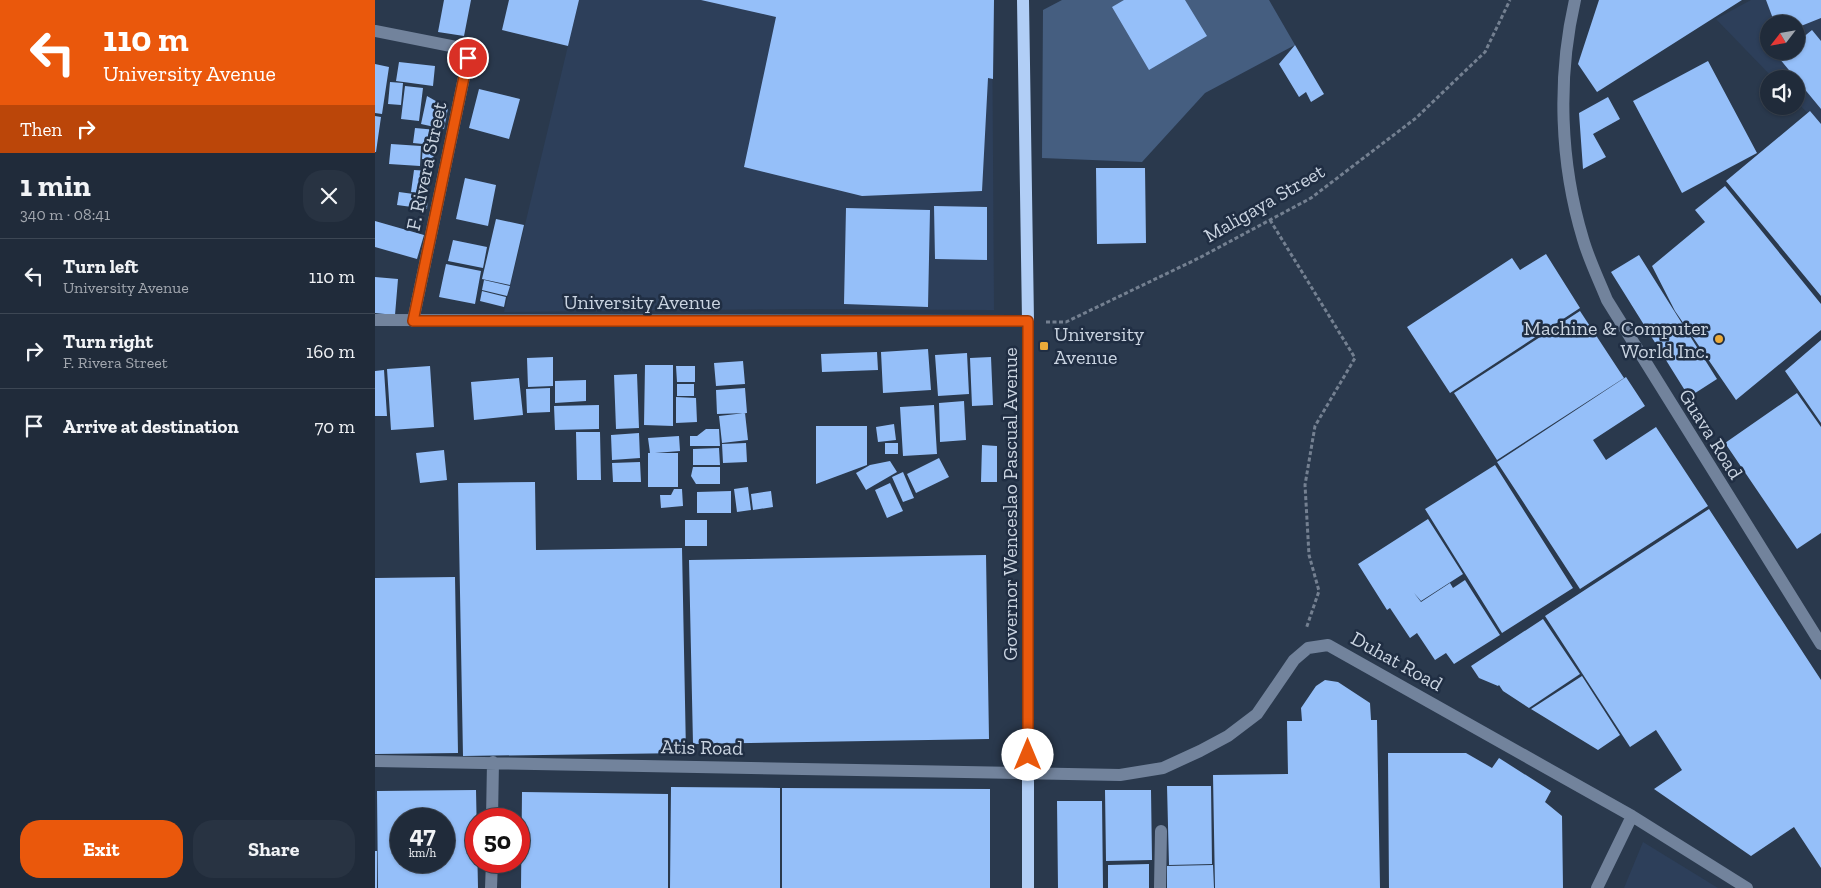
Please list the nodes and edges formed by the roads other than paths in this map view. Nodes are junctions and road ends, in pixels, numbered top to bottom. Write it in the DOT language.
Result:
graph roads {
  1 [pos="1023,0"];
  2 [pos="1575,0"];
  3 [pos="375,31"];
  4 [pos="375,320"];
  5 [pos="413,321"];
  6 [pos="1028,321"];
  7 [pos="1821,644"];
  8 [pos="375,761"];
  9 [pos="493,762"];
  10 [pos="1028,772"];
  11 [pos="492,808"];
  12 [pos="1633,816"];
  13 [pos="1161,831"];
  14 [pos="492,873"];
  15 [pos="491,888"];
  16 [pos="1028,888"];
  17 [pos="1161,888"];
  18 [pos="1597,888"];
  19 [pos="1747,888"];
  1 -- 6 [label="main road, Governor Wenceslao Pascual Avenue"];
  2 -- 7 [label="street, Guava Road"];
  3 -- 5 [label="street, F. Rivera Street"];
  4 -- 5 [label="street, University Avenue"];
  5 -- 6 [label="street, University Avenue"];
  6 -- 10 [label="main road, Governor Wenceslao Pascual Avenue"];
  8 -- 9 [label="street, Atis Road"];
  9 -- 10 [label="street, Atis Road"];
  9 -- 11 [label="street"];
  10 -- 12 [label="street, Duhat Road"];
  10 -- 16 [label="main road, Governor Wenceslao Pascual Avenue"];
  12 -- 18 [label="street"];
  12 -- 19 [label="street, Duhat Road"];
  13 -- 17 [label="street"];
  14 -- 15 [label="street"];
}
